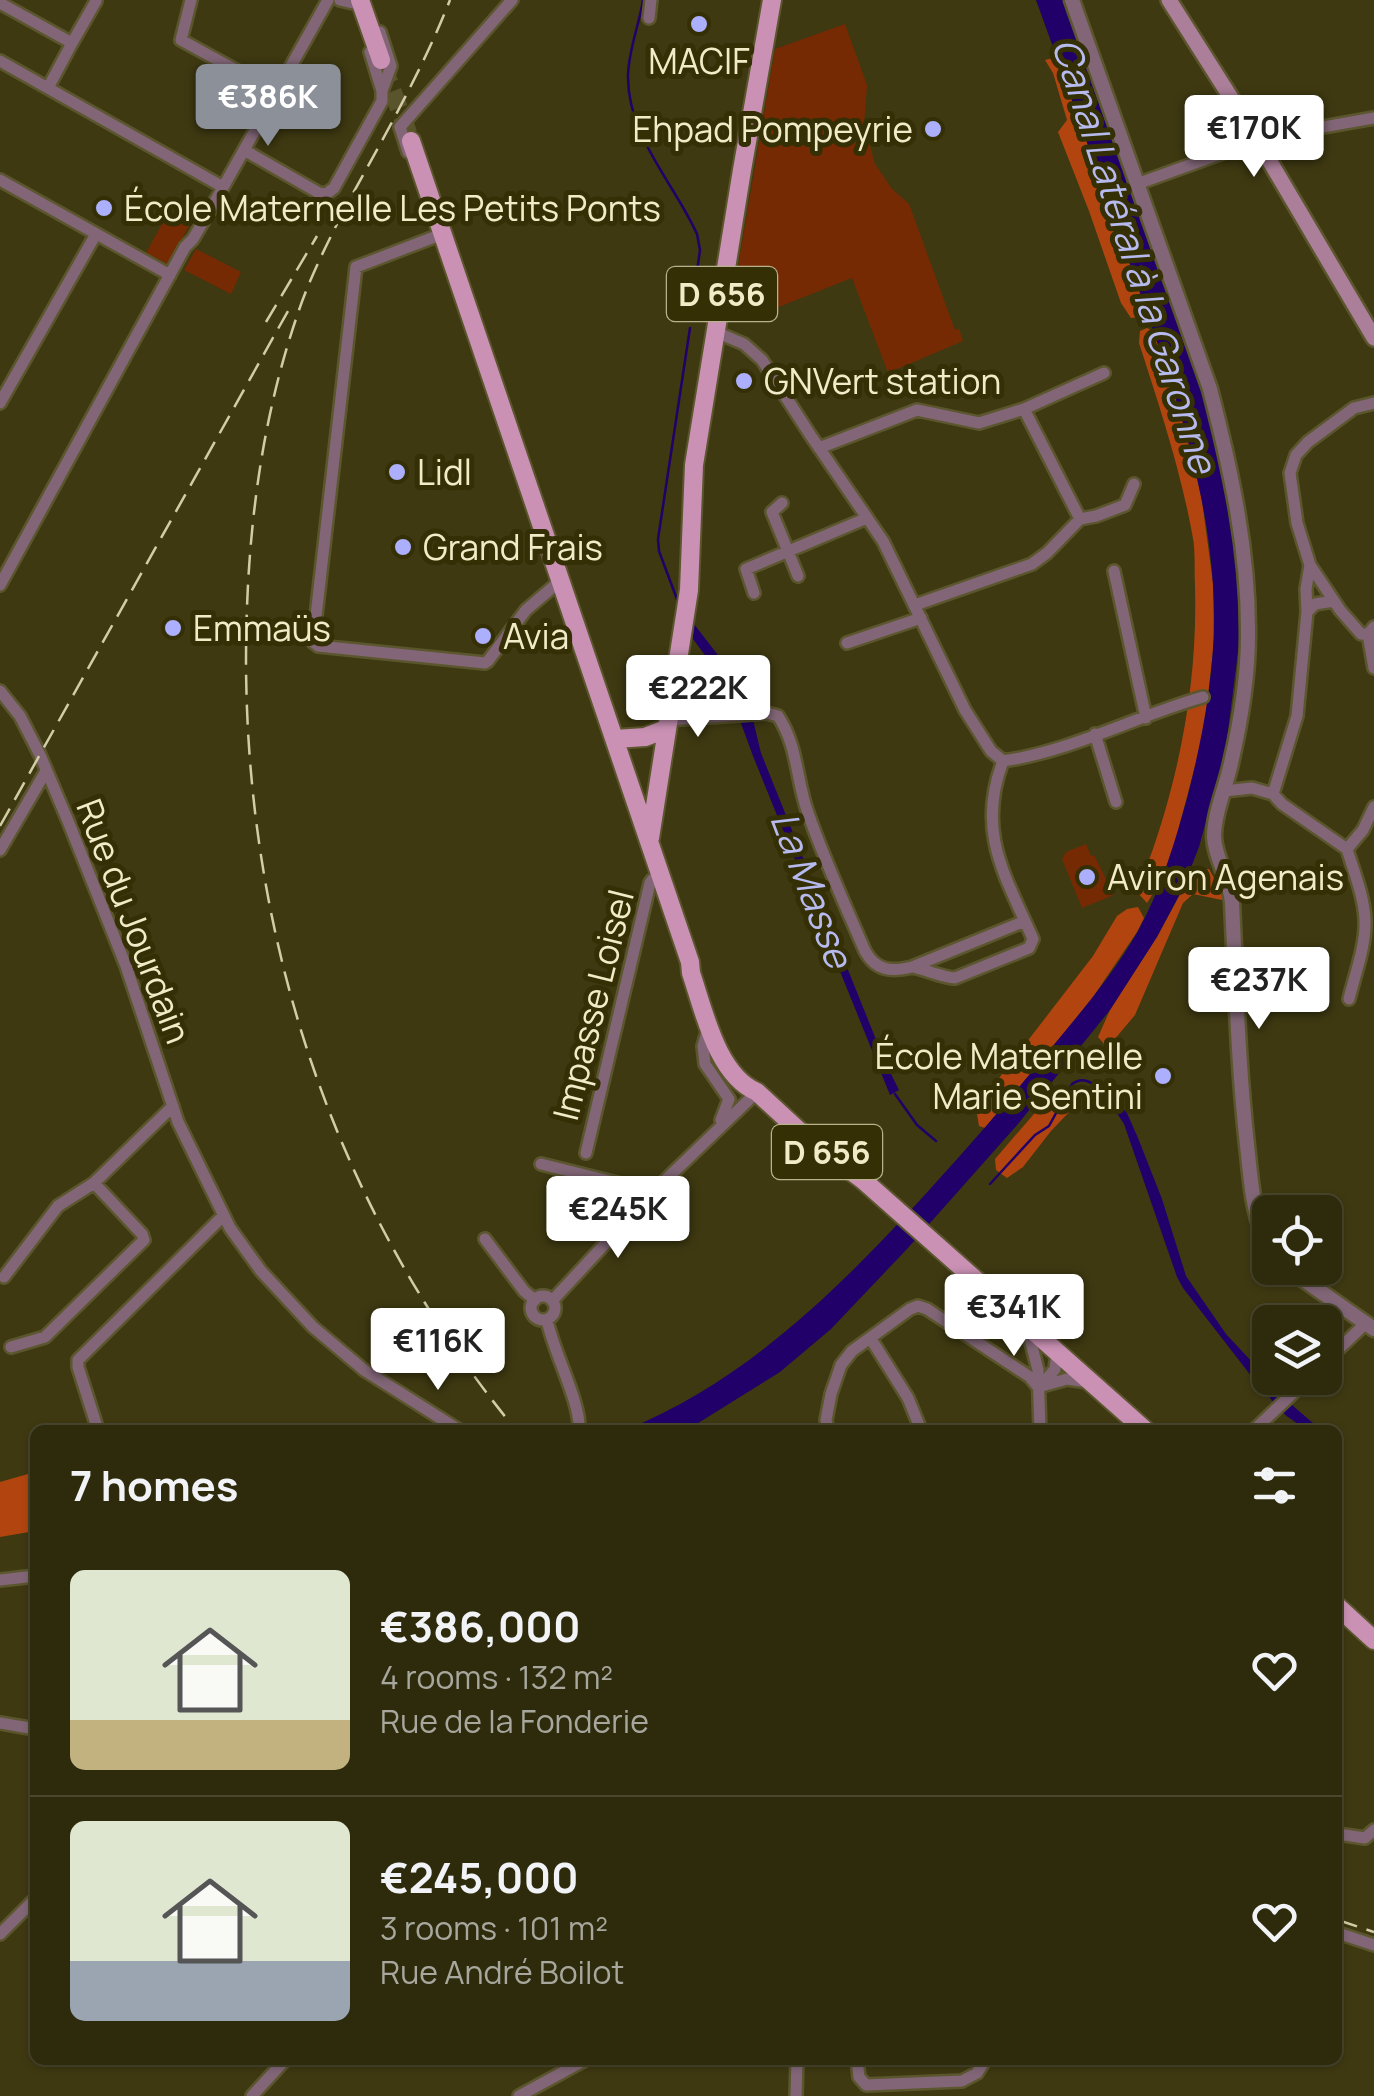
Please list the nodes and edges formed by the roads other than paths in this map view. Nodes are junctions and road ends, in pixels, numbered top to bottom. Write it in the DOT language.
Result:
graph roads {
  1 [pos="191,0"];
  2 [pos="328,0"];
  3 [pos="369,0"];
  4 [pos="512,0"];
  5 [pos="650,0"];
  6 [pos="772,0"];
  7 [pos="1072,0"];
  8 [pos="1169,0"];
  9 [pos="352,1"];
  10 [pos="96,2"];
  11 [pos="0,3"];
  12 [pos="649,18"];
  13 [pos="72,43"];
  14 [pos="380,60"];
  15 [pos="0,61"];
  16 [pos="48,88"];
  17 [pos="382,91"];
  18 [pos="276,92"];
  19 [pos="411,116"];
  20 [pos="1374,118"];
  21 [pos="411,140"];
  22 [pos="1256,140"];
  23 [pos="244,150"];
  24 [pos="0,180"];
  25 [pos="1138,184"];
  26 [pos="224,187"];
  27 [pos="96,234"];
  28 [pos="437,236"];
  29 [pos="170,275"];
  30 [pos="460,291"];
  31 [pos="716,332"];
  32 [pos="1374,338"];
  33 [pos="1104,373"];
  34 [pos="0,403"];
  35 [pos="1374,403"];
  36 [pos="1024,409"];
  37 [pos="819,448"];
  38 [pos="1134,484"];
  39 [pos="782,503"];
  40 [pos="868,518"];
  41 [pos="1080,519"];
  42 [pos="788,552"];
  43 [pos="1310,565"];
  44 [pos="1114,571"];
  45 [pos="798,576"];
  46 [pos="560,581"];
  47 [pos="0,586"];
  48 [pos="754,593"];
  49 [pos="1334,601"];
  50 [pos="915,605"];
  51 [pos="1307,612"];
  52 [pos="921,618"];
  53 [pos="1371,631"];
  54 [pos="847,644"];
  55 [pos="1374,668"];
  56 [pos="0,691"];
  57 [pos="1203,697"];
  58 [pos="1146,718"];
  59 [pos="666,727"];
  60 [pos="1095,734"];
  61 [pos="616,739"];
  62 [pos="1003,761"];
  63 [pos="46,771"];
  64 [pos="657,791"];
  65 [pos="1224,791"];
  66 [pos="1273,794"];
  67 [pos="637,802"];
  68 [pos="1116,802"];
  69 [pos="1374,807"];
  70 [pos="650,843"];
  71 [pos="1347,849"];
  72 [pos="0,850"];
  73 [pos="660,876"];
  74 [pos="1025,921"];
  75 [pos="938,956"];
  76 [pos="690,962"];
  77 [pos="912,967"];
  78 [pos="938,973"];
  79 [pos="1349,999"];
  80 [pos="714,1029"];
  81 [pos="757,1092"];
  82 [pos="173,1106"];
  83 [pos="717,1128"];
  84 [pos="586,1153"];
  85 [pos="541,1164"];
  86 [pos="94,1184"];
  87 [pos="652,1192"];
  88 [pos="1254,1195"];
  89 [pos="223,1216"];
  90 [pos="485,1239"];
  91 [pos="4,1277"];
  92 [pos="1311,1285"];
  93 [pos="535,1300"];
  94 [pos="552,1301"];
  95 [pos="547,1320"];
  96 [pos="1370,1326"];
  97 [pos="1027,1327"];
  98 [pos="872,1339"];
  99 [pos="12,1346"];
  100 [pos="1342,1348"];
  101 [pos="1057,1354"];
  102 [pos="1038,1370"];
  103 [pos="1091,1383"];
  104 [pos="1040,1386"];
  105 [pos="1290,1395"];
  106 [pos="96,1425"];
  107 [pos="451,1425"];
  108 [pos="579,1425"];
  109 [pos="827,1425"];
  110 [pos="919,1425"];
  111 [pos="1040,1425"];
  112 [pos="1138,1425"];
  113 [pos="1259,1425"];
  114 [pos="30,1577"];
  115 [pos="0,1580"];
  116 [pos="1342,1612"];
  117 [pos="1374,1640"];
  118 [pos="0,1722"];
  119 [pos="30,1729"];
  120 [pos="1342,1834"];
  121 [pos="1370,1834"];
  122 [pos="30,1903"];
  123 [pos="0,1934"];
  124 [pos="1342,1934"];
  125 [pos="1374,1945"];
  126 [pos="281,2065"];
  127 [pos="575,2065"];
  128 [pos="797,2065"];
  129 [pos="858,2065"];
  130 [pos="981,2065"];
  131 [pos="252,2096"];
  132 [pos="520,2096"];
  133 [pos="796,2096"];
  1 -- 18 [label="street"];
  2 -- 18 [label="street"];
  3 -- 17 [label="street"];
  4 -- 19 [label="street"];
  5 -- 12 [label="street"];
  6 -- 31 [label="main road, D 656"];
  7 -- 25 [label="street"];
  8 -- 22 [label="main road"];
  9 -- 14 [label="main road"];
  9 -- 17 [label="street"];
  10 -- 13 [label="street"];
  11 -- 13 [label="street"];
  13 -- 16 [label="street"];
  15 -- 16 [label="street"];
  16 -- 26 [label="street"];
  17 -- 23 [label="street"];
  18 -- 23 [label="street"];
  19 -- 28 [label="street"];
  19 -- 30 [label="street"];
  20 -- 22 [label="street"];
  21 -- 30 [label="main road"];
  22 -- 25 [label="street"];
  22 -- 32 [label="main road"];
  23 -- 26 [label="street"];
  24 -- 27 [label="street"];
  25 -- 65 [label="street"];
  26 -- 29 [label="street"];
  27 -- 29 [label="street"];
  27 -- 34 [label="street"];
  28 -- 30 [label="street"];
  28 -- 46 [label="street"];
  29 -- 47 [label="street"];
  30 -- 46 [label="main road"];
  31 -- 37 [label="street"];
  31 -- 59 [label="main road, D 656"];
  33 -- 36 [label="street"];
  35 -- 43 [label="street"];
  36 -- 37 [label="street"];
  36 -- 41 [label="street"];
  37 -- 40 [label="street"];
  38 -- 41 [label="street"];
  39 -- 42 [label="street"];
  40 -- 42 [label="street"];
  40 -- 50 [label="street"];
  41 -- 50 [label="street"];
  42 -- 45 [label="street"];
  42 -- 48 [label="street"];
  43 -- 49 [label="street"];
  43 -- 51 [label="street"];
  44 -- 58 [label="street"];
  46 -- 61 [label="main road"];
  49 -- 51 [label="street"];
  49 -- 53 [label="street"];
  50 -- 52 [label="street"];
  51 -- 66 [label="street"];
  52 -- 54 [label="street"];
  52 -- 62 [label="street"];
  53 -- 55 [label="street"];
  56 -- 63 [label="street, Rue du Jourdain"];
  57 -- 58 [label="street"];
  58 -- 60 [label="street"];
  59 -- 61 [label="main road"];
  59 -- 64 [label="main road, D 656"];
  59 -- 67 [label="main road, D 656"];
  59 -- 77 [label="street"];
  60 -- 62 [label="street"];
  60 -- 68 [label="street"];
  61 -- 67 [label="main road, D 656"];
  62 -- 74 [label="street"];
  63 -- 72 [label="street"];
  63 -- 82 [label="street, Rue du Jourdain"];
  64 -- 67 [label="main road"];
  64 -- 70 [label="main road, D 656"];
  65 -- 66 [label="street"];
  65 -- 88 [label="street"];
  66 -- 71 [label="street"];
  67 -- 70 [label="main road, D 656"];
  69 -- 71 [label="street"];
  70 -- 73 [label="main road, D 656"];
  71 -- 79 [label="street"];
  73 -- 76 [label="main road, D 656"];
  73 -- 84 [label="street, Impasse Loisel"];
  74 -- 75 [label="street"];
  74 -- 78 [label="street"];
  75 -- 77 [label="street"];
  75 -- 78 [label="street"];
  76 -- 80 [label="main road, D 656"];
  76 -- 80 [label="main road, D 656"];
  77 -- 78 [label="street"];
  80 -- 81 [label="main road, D 656"];
  80 -- 83 [label="street"];
  81 -- 83 [label="street"];
  81 -- 97 [label="main road, D 656"];
  82 -- 86 [label="street"];
  82 -- 89 [label="street, Rue du Jourdain"];
  83 -- 87 [label="street"];
  85 -- 87 [label="street"];
  86 -- 91 [label="street"];
  86 -- 99 [label="street"];
  87 -- 94 [label="street"];
  89 -- 106 [label="street"];
  89 -- 107 [label="street, Rue du Jourdain"];
  90 -- 93 [label="street"];
  92 -- 96 [label="street"];
  93 -- 94 [label="street"];
  93 -- 95 [label="street"];
  94 -- 95 [label="street"];
  95 -- 108 [label="street"];
  96 -- 100 [label="street"];
  97 -- 101 [label="main road, D 656"];
  97 -- 102 [label="street"];
  98 -- 104 [label="street"];
  98 -- 109 [label="street"];
  98 -- 110 [label="street"];
  101 -- 102 [label="street"];
  101 -- 103 [label="main road, D 656"];
  101 -- 104 [label="street"];
  102 -- 104 [label="street"];
  103 -- 104 [label="street"];
  103 -- 112 [label="main road, D 656"];
  104 -- 111 [label="street"];
  105 -- 113 [label="street"];
  114 -- 115 [label="street"];
  116 -- 117 [label="main road"];
  118 -- 119 [label="street"];
  120 -- 121 [label="street"];
  122 -- 123 [label="street"];
  124 -- 125 [label="street"];
  126 -- 131 [label="street"];
  127 -- 132 [label="street"];
  128 -- 133 [label="street"];
  129 -- 130 [label="street"];
}
